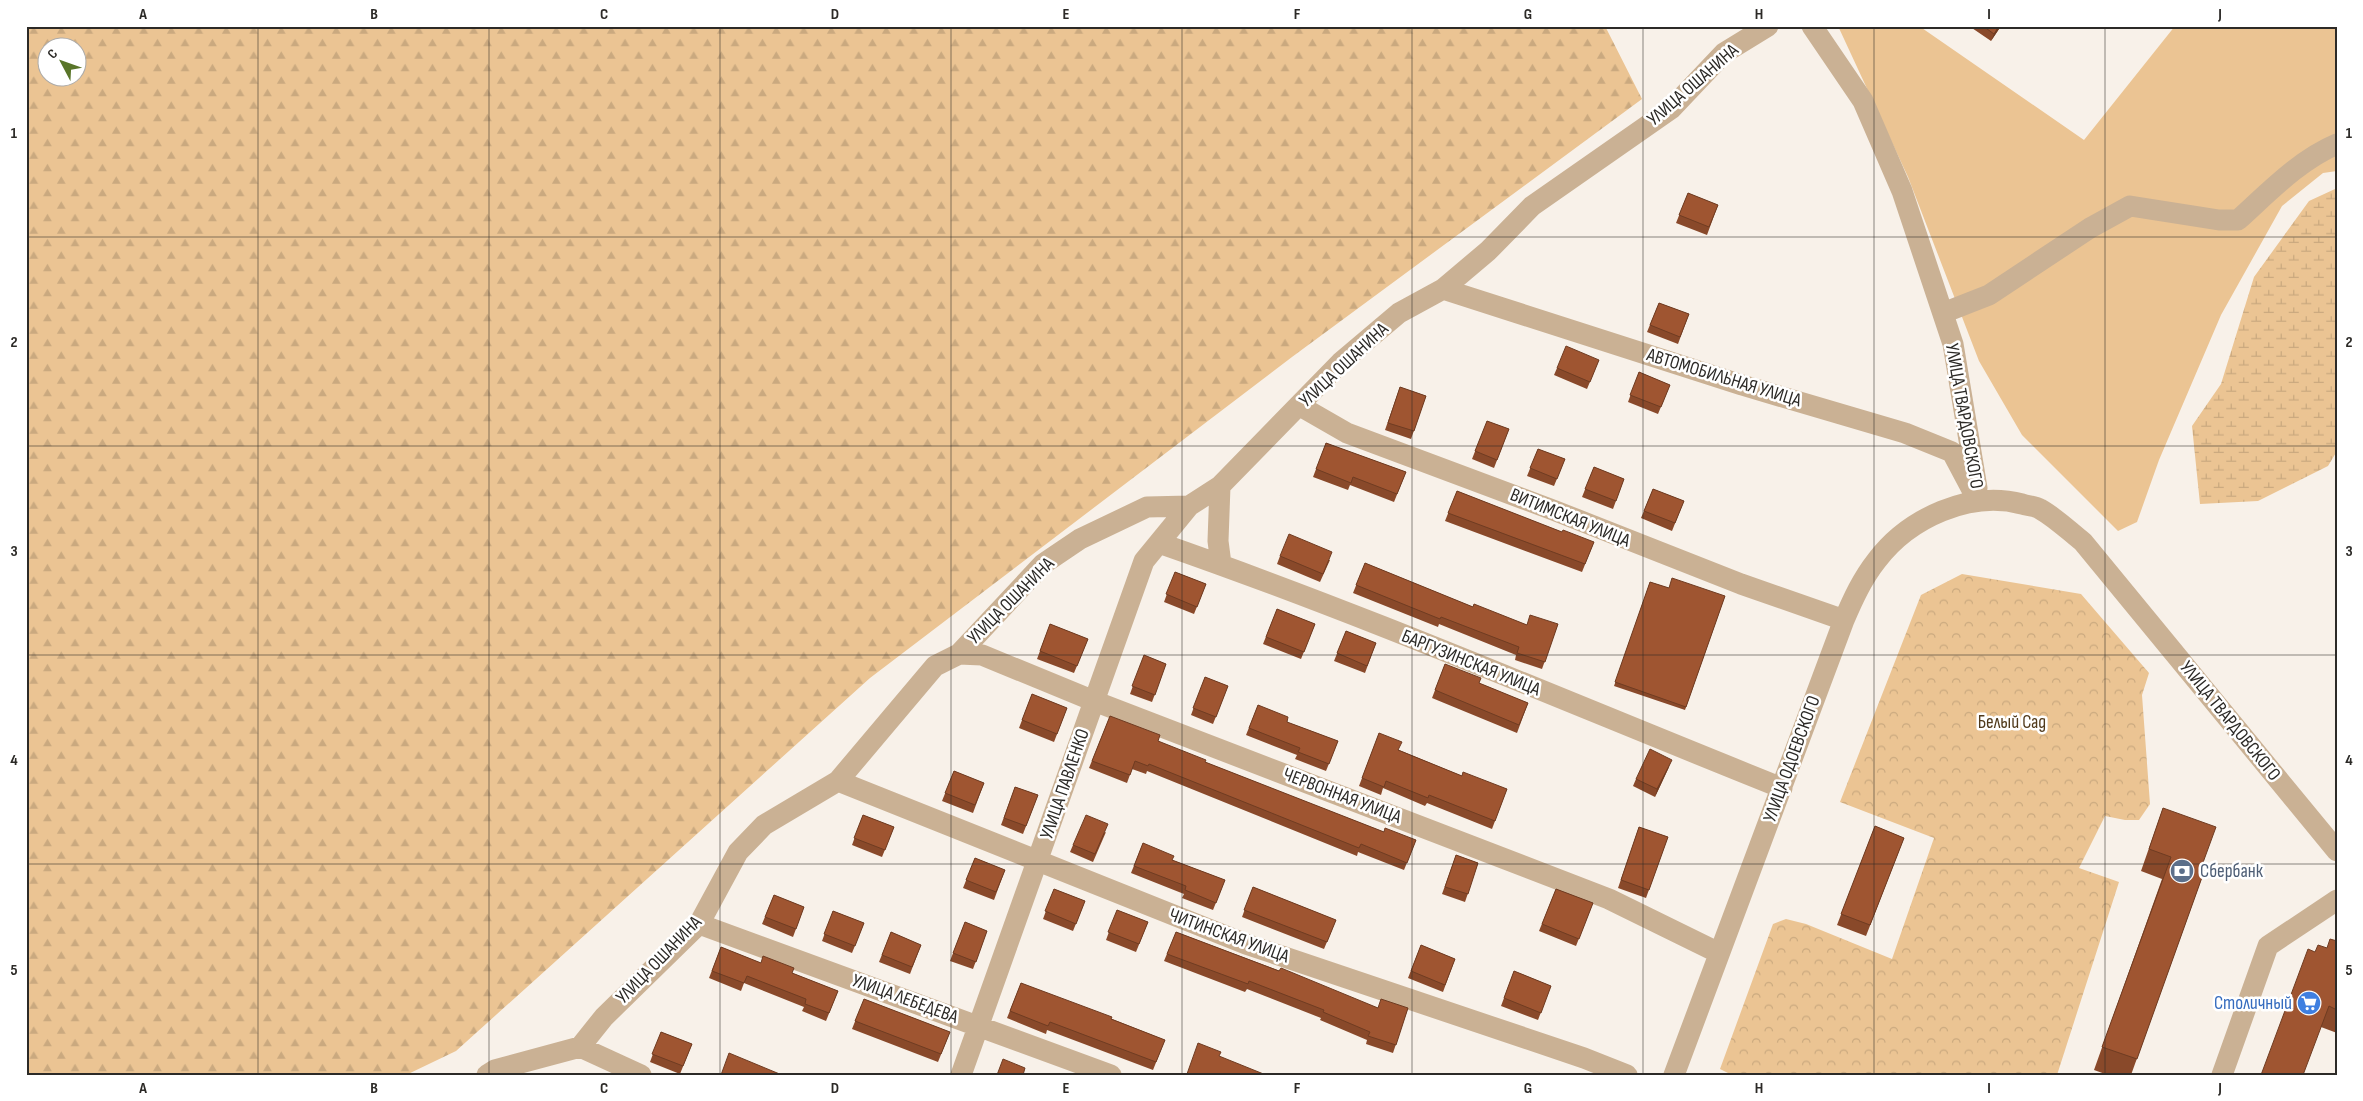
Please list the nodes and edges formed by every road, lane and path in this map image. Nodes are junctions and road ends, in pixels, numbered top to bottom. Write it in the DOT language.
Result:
graph roads {
  1 [pos="1768,26"];
  2 [pos="1812,26"];
  3 [pos="2337,144"];
  4 [pos="1443,289"];
  5 [pos="1943,313"];
  6 [pos="1300,406"];
  7 [pos="1220,486"];
  8 [pos="1978,501"];
  9 [pos="1190,506"];
  10 [pos="1159,543"];
  11 [pos="1221,564"];
  12 [pos="1844,620"];
  13 [pos="959,654"];
  14 [pos="1094,701"];
  15 [pos="838,781"];
  16 [pos="1782,788"];
  17 [pos="2337,851"];
  18 [pos="1038,862"];
  19 [pos="2337,900"];
  20 [pos="699,924"];
  21 [pos="1719,953"];
  22 [pos="978,1025"];
  23 [pos="580,1048"];
  24 [pos="487,1075"];
  25 [pos="642,1075"];
  26 [pos="961,1075"];
  27 [pos="1111,1075"];
  28 [pos="1627,1075"];
  29 [pos="1674,1075"];
  30 [pos="2222,1075"];
  1 -- 4 [label="street, УЛИЦА ОШАНИНА"];
  2 -- 5 [label="street, УЛИЦА ТВАРДОВСКОГО"];
  3 -- 5 [label="street"];
  4 -- 6 [label="street, УЛИЦА ОШАНИНА"];
  4 -- 8 [label="street, АВТОМОБИЛЬНАЯ УЛИЦА"];
  5 -- 8 [label="street, УЛИЦА ТВАРДОВСКОГО"];
  6 -- 7 [label="street, УЛИЦА ОШАНИНА"];
  6 -- 12 [label="street, ВИТИМСКАЯ УЛИЦА"];
  7 -- 9 [label="street, УЛИЦА ОШАНИНА"];
  7 -- 11 [label="street"];
  8 -- 12 [label="street, УЛИЦА ОДОЕВСКОГО"];
  8 -- 17 [label="street, УЛИЦА ТВАРДОВСКОГО"];
  9 -- 10 [label="street, УЛИЦА ПАВЛЕНКО"];
  9 -- 13 [label="street, УЛИЦА ОШАНИНА"];
  10 -- 11 [label="street, БАРГУЗИНСКАЯ УЛИЦА"];
  10 -- 14 [label="street, УЛИЦА ПАВЛЕНКО"];
  11 -- 16 [label="street, БАРГУЗИНСКАЯ УЛИЦА"];
  12 -- 16 [label="street, УЛИЦА ОДОЕВСКОГО"];
  13 -- 14 [label="street, ЧЕРВОННАЯ УЛИЦА"];
  13 -- 15 [label="street, УЛИЦА ОШАНИНА"];
  14 -- 18 [label="street, УЛИЦА ПАВЛЕНКО"];
  14 -- 21 [label="street, ЧЕРВОННАЯ УЛИЦА"];
  15 -- 18 [label="street, ЧИТИНСКАЯ УЛИЦА"];
  15 -- 20 [label="street, УЛИЦА ОШАНИНА"];
  16 -- 21 [label="street, УЛИЦА ОДОЕВСКОГО"];
  18 -- 22 [label="street, УЛИЦА ПАВЛЕНКО"];
  18 -- 28 [label="street, ЧИТИНСКАЯ УЛИЦА"];
  19 -- 30 [label="street"];
  20 -- 22 [label="street, УЛИЦА ЛЕБЕДЕВА"];
  20 -- 23 [label="street, УЛИЦА ОШАНИНА"];
  21 -- 29 [label="street, УЛИЦА ОДОЕВСКОГО"];
  22 -- 26 [label="street, УЛИЦА ПАВЛЕНКО"];
  22 -- 27 [label="street, УЛИЦА ЛЕБЕДЕВА"];
  23 -- 24 [label="street"];
  23 -- 25 [label="street"];
}
